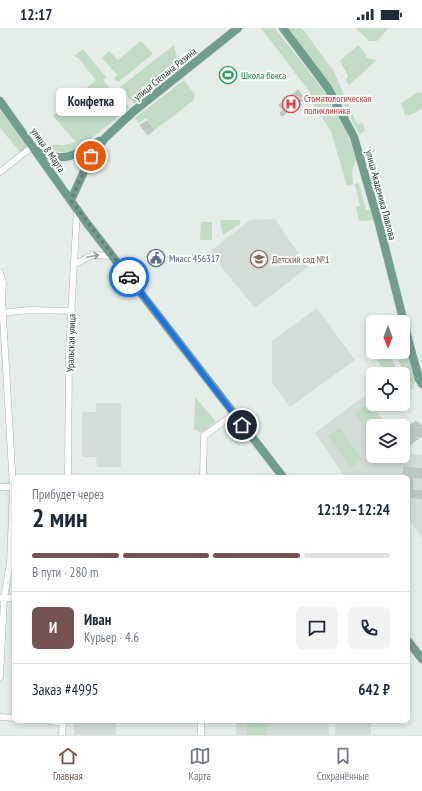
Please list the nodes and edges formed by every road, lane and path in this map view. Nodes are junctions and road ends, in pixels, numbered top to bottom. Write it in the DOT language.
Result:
graph roads {
  1 [pos="238,28"];
  2 [pos="282,28"];
  3 [pos="0,101"];
  4 [pos="105,138"];
  5 [pos="33,146"];
  6 [pos="0,172"];
  7 [pos="71,200"];
  8 [pos="77,209"];
  9 [pos="113,256"];
  10 [pos="74,265"];
  11 [pos="0,272"];
  12 [pos="72,311"];
  13 [pos="2,313"];
  14 [pos="422,384"];
  15 [pos="234,414"];
  16 [pos="13,475"];
  17 [pos="68,475"];
  18 [pos="203,475"];
  19 [pos="281,475"];
  20 [pos="0,487"];
  21 [pos="12,487"];
  22 [pos="12,525"];
  23 [pos="2,598"];
  24 [pos="410,644"];
  25 [pos="422,659"];
  26 [pos="0,677"];
  27 [pos="0,717"];
  28 [pos="12,718"];
  29 [pos="63,723"];
  30 [pos="201,723"];
  31 [pos="62,735"];
  32 [pos="201,735"];
  1 -- 4 [label="main road, улица Степана Разина"];
  2 -- 14 [label="main road, улица Академика Павлова"];
  3 -- 5 [label="main road, улица 8 Марта"];
  4 -- 5 [label="main road"];
  4 -- 7 [label="main road, улица Степана Разина"];
  5 -- 6 [label="street"];
  5 -- 7 [label="main road, улица 8 Марта"];
  7 -- 8 [label="main road, улица 8 Марта"];
  8 -- 9 [label="main road, улица 8 Марта"];
  8 -- 10 [label="street, Уральская улица"];
  10 -- 9 [label="street, one-way"];
  9 -- 15 [label="main road, улица 8 Марта"];
  10 -- 12 [label="street, Уральская улица"];
  11 -- 13 [label="street"];
  12 -- 13 [label="street"];
  12 -- 17 [label="street, Уральская улица"];
  13 -- 16 [label="street"];
  15 -- 18 [label="street"];
  15 -- 19 [label="main road, улица 8 Марта"];
  20 -- 21 [label="street"];
  22 -- 23 [label="street"];
  23 -- 26 [label="street"];
  24 -- 25 [label="main road"];
  27 -- 28 [label="street"];
  29 -- 31 [label="street"];
  30 -- 32 [label="street"];
}
